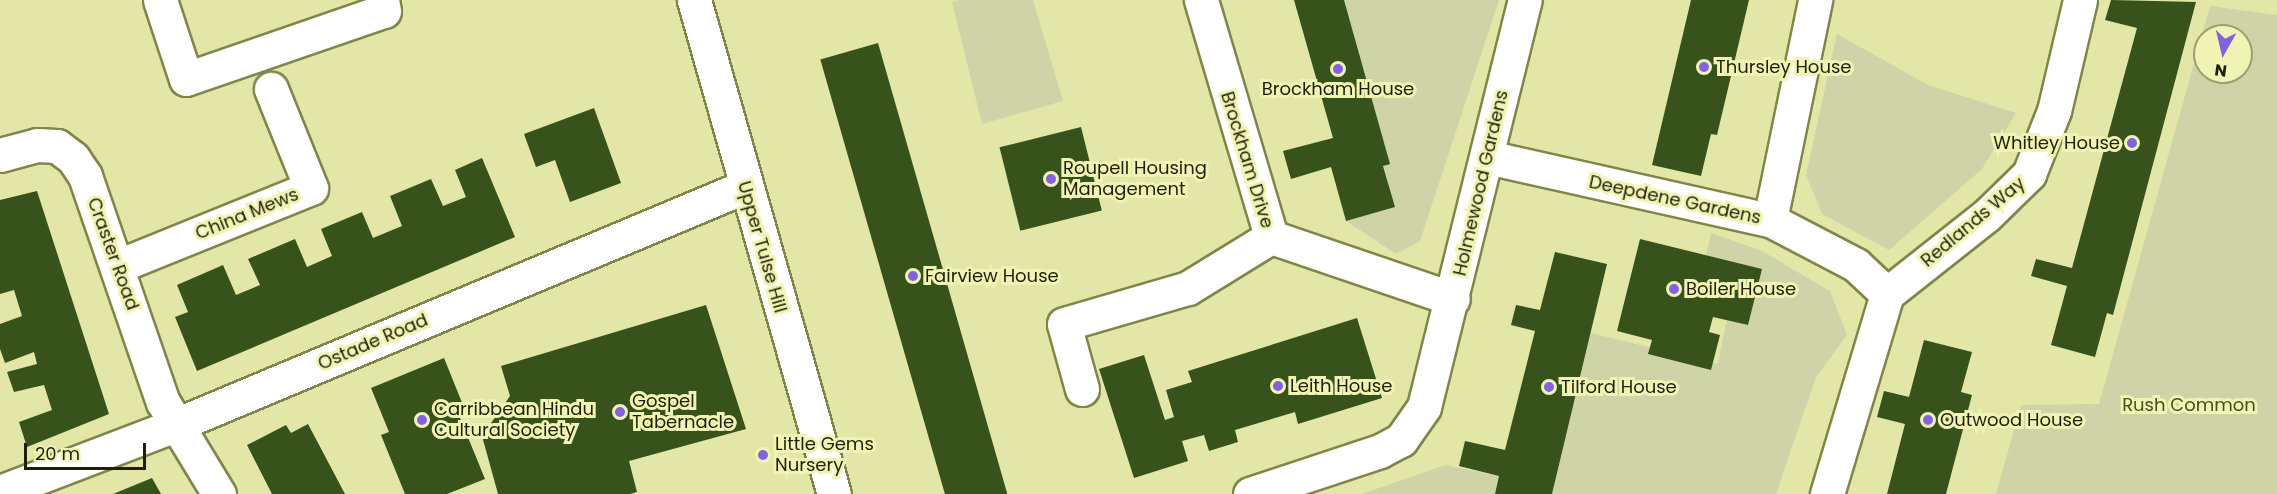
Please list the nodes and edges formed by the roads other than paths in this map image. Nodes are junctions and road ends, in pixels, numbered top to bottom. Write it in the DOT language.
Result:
graph roads {
  1 [pos="160,0"];
  2 [pos="382,0"];
  3 [pos="694,0"];
  4 [pos="1202,0"];
  5 [pos="1525,0"];
  6 [pos="1815,0"];
  7 [pos="2080,0"];
  8 [pos="271,89"];
  9 [pos="0,155"];
  10 [pos="1487,157"];
  11 [pos="744,187"];
  12 [pos="1770,220"];
  13 [pos="1270,237"];
  14 [pos="118,266"];
  15 [pos="1887,294"];
  16 [pos="1453,299"];
  17 [pos="1082,389"];
  18 [pos="178,424"];
  19 [pos="0,492"];
  20 [pos="219,494"];
  21 [pos="834,494"];
  22 [pos="1250,494"];
  23 [pos="1827,494"];
  1 -- 2 [label="street"];
  3 -- 11 [label="street, Upper Tulse Hill"];
  4 -- 13 [label="street, Brockham Drive"];
  5 -- 10 [label="street, Holmewood Gardens"];
  6 -- 12 [label="street"];
  7 -- 15 [label="street, Redlands Way"];
  8 -- 14 [label="street, China Mews"];
  9 -- 14 [label="street, Craster Road"];
  10 -- 12 [label="street, Deepdene Gardens"];
  10 -- 16 [label="street, Holmewood Gardens"];
  11 -- 18 [label="street, Ostade Road"];
  11 -- 21 [label="street, Upper Tulse Hill"];
  12 -- 15 [label="street, Deepdene Gardens"];
  13 -- 16 [label="street, Brockham Drive"];
  13 -- 17 [label="street"];
  14 -- 18 [label="street, Craster Road"];
  15 -- 23 [label="street"];
  16 -- 22 [label="street, Holmewood Gardens"];
  18 -- 19 [label="street, Ostade Road"];
  18 -- 20 [label="street, Craster Road"];
}
